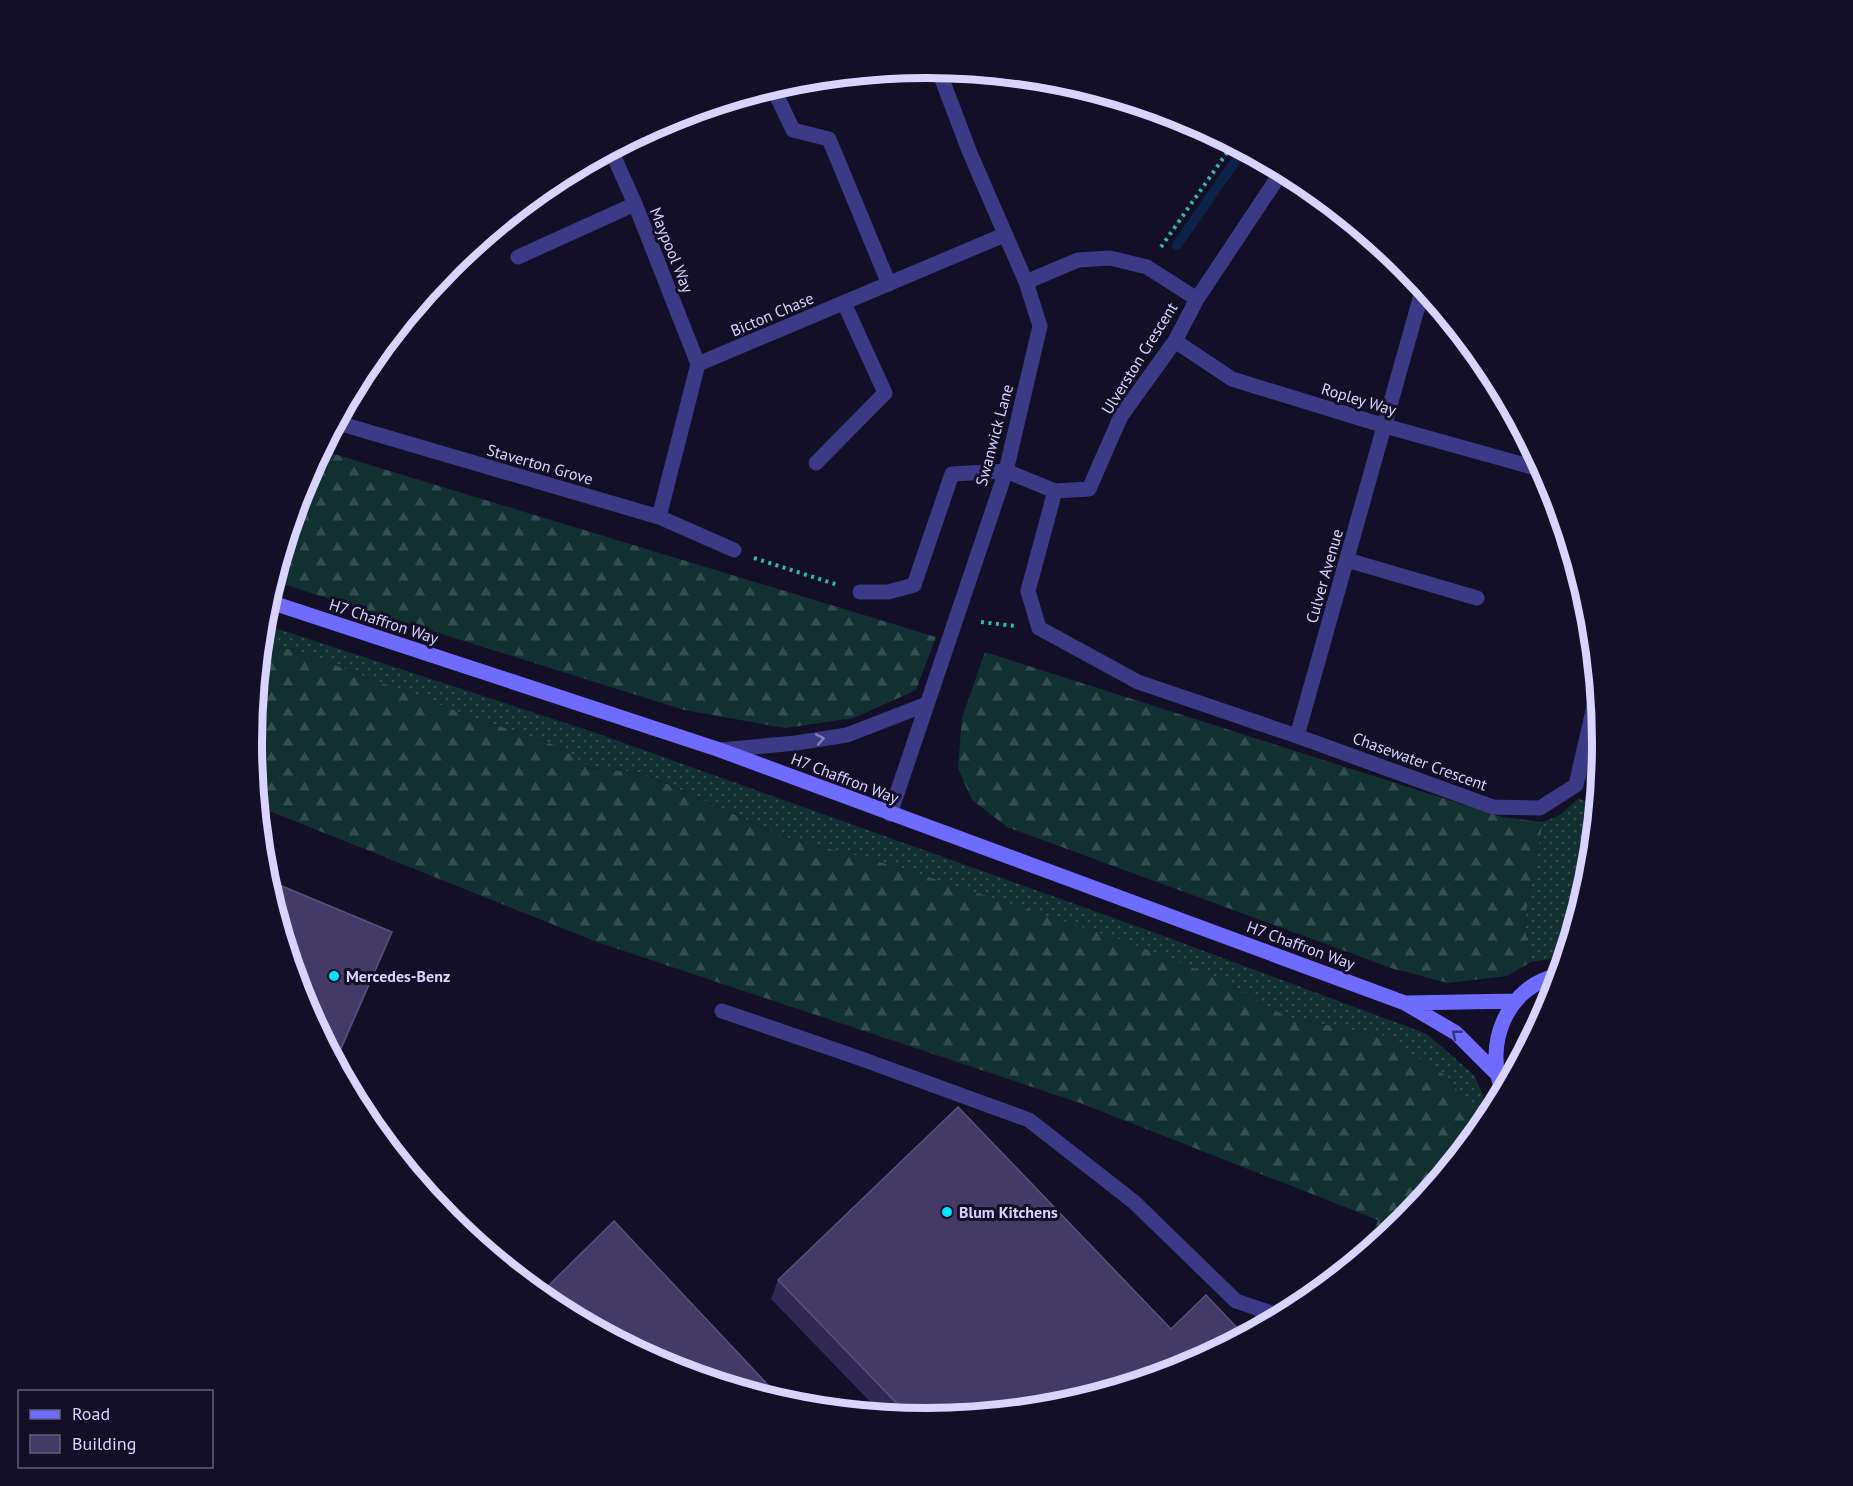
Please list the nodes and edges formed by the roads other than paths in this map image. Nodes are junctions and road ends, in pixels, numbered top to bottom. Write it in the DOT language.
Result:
graph roads {
  1 [pos="942,78"];
  2 [pos="777,96"];
  3 [pos="614,157"];
  4 [pos="1277,178"];
  5 [pos="635,204"];
  6 [pos="1004,235"];
  7 [pos="518,257"];
  8 [pos="1026,282"];
  9 [pos="889,284"];
  10 [pos="1420,298"];
  11 [pos="1197,299"];
  12 [pos="844,303"];
  13 [pos="1175,341"];
  14 [pos="698,364"];
  15 [pos="344,423"];
  16 [pos="1385,426"];
  17 [pos="816,463"];
  18 [pos="1531,467"];
  19 [pos="1006,471"];
  20 [pos="1055,491"];
  21 [pos="659,517"];
  22 [pos="734,550"];
  23 [pos="1347,560"];
  24 [pos="860,592"];
  25 [pos="1477,598"];
  26 [pos="276,604"];
  27 [pos="927,704"];
  28 [pos="1591,720"];
  29 [pos="1297,736"];
  30 [pos="720,750"];
  31 [pos="890,814"];
  32 [pos="1547,981"];
  33 [pos="1516,1000"];
  34 [pos="1405,1003"];
  35 [pos="722,1011"];
  36 [pos="1498,1075"];
  37 [pos="1500,1080"];
  38 [pos="1270,1312"];
  1 -- 6 [label="street, Swanwick Lane"];
  2 -- 9 [label="street"];
  3 -- 5 [label="street, Maypool Way"];
  4 -- 11 [label="street, Ulverston Crescent"];
  5 -- 7 [label="street"];
  5 -- 14 [label="street, Maypool Way"];
  6 -- 8 [label="street, Swanwick Lane"];
  6 -- 9 [label="street, Bicton Chase"];
  8 -- 11 [label="street"];
  8 -- 19 [label="street, Swanwick Lane"];
  9 -- 12 [label="street, Bicton Chase"];
  10 -- 16 [label="street, Culver Avenue"];
  11 -- 13 [label="street, Ulverston Crescent"];
  12 -- 14 [label="street, Bicton Chase"];
  12 -- 17 [label="street"];
  13 -- 16 [label="street, Ropley Way"];
  13 -- 20 [label="street, Ulverston Crescent"];
  14 -- 21 [label="street"];
  15 -- 21 [label="street, Staverton Grove"];
  16 -- 18 [label="street, Ropley Way"];
  16 -- 23 [label="street, Culver Avenue"];
  19 -- 20 [label="street"];
  19 -- 24 [label="street"];
  19 -- 27 [label="street, Swanwick Lane"];
  20 -- 29 [label="street"];
  21 -- 22 [label="street, Staverton Grove"];
  23 -- 25 [label="street"];
  23 -- 29 [label="street, Culver Avenue"];
  26 -- 30 [label="street, H7 Chaffron Way"];
  30 -- 27 [label="street, one-way"];
  27 -- 31 [label="street, Swanwick Lane"];
  28 -- 29 [label="street, Chasewater Crescent"];
  30 -- 31 [label="street, H7 Chaffron Way"];
  31 -- 34 [label="street, H7 Chaffron Way"];
  32 -- 33 [label="street"];
  33 -- 34 [label="street, H7 Chaffron Way"];
  33 -- 36 [label="street"];
  36 -- 34 [label="street, H7 Chaffron Way, one-way"];
  35 -- 38 [label="street"];
  36 -- 37 [label="street"];
}
